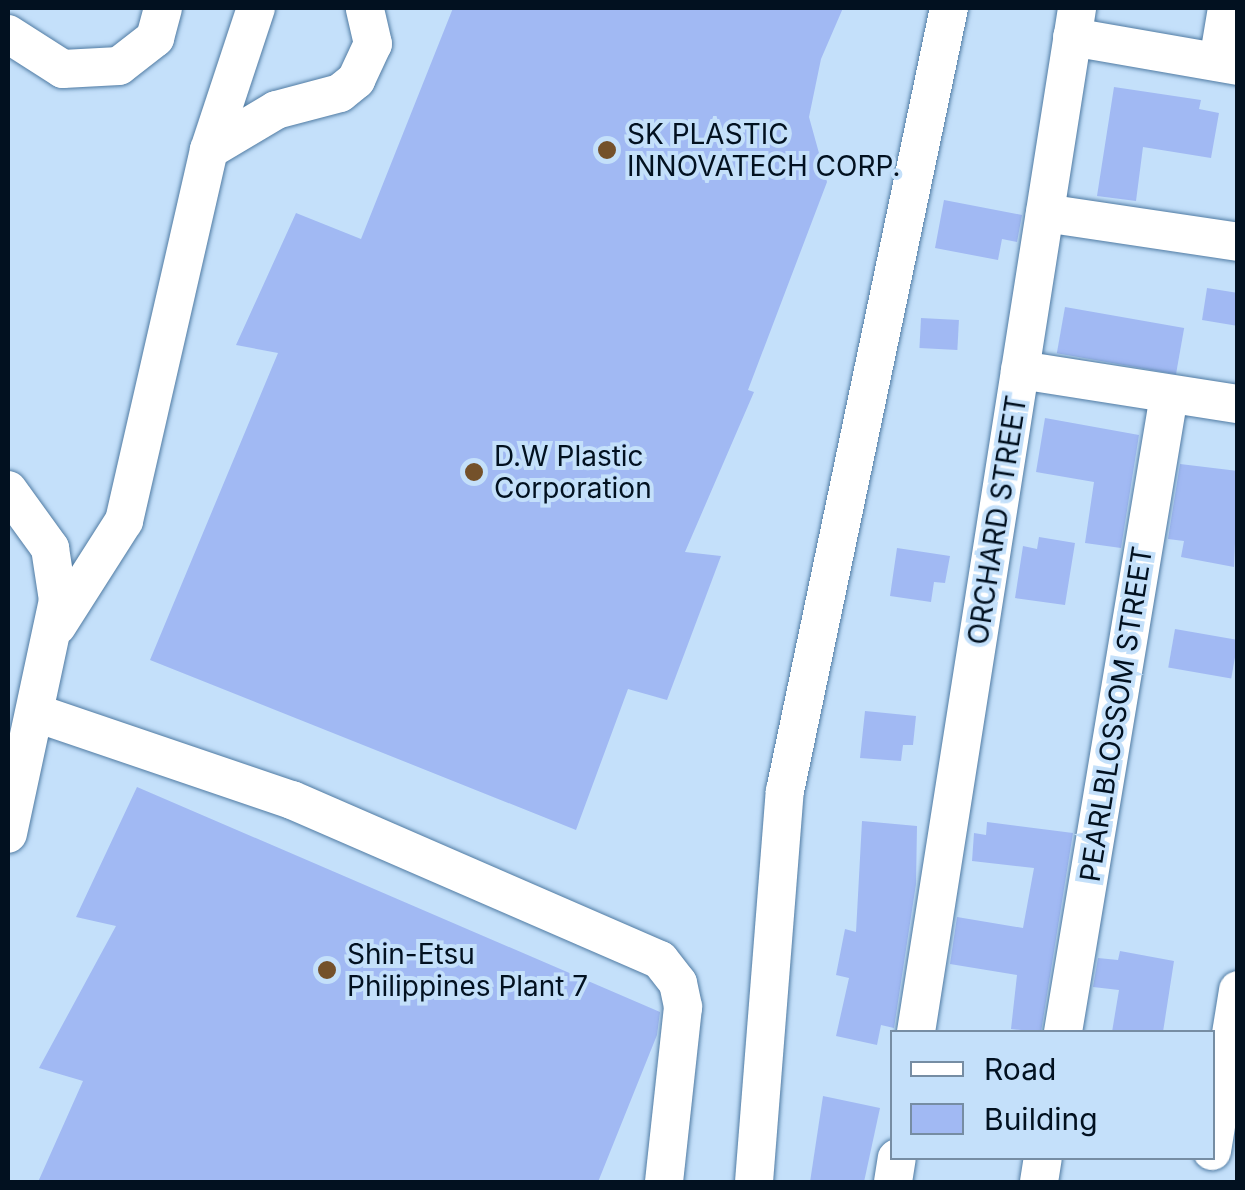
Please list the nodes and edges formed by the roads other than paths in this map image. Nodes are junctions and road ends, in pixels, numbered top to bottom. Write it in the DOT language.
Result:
graph roads {
  1 [pos="163,8"];
  2 [pos="256,8"];
  3 [pos="365,8"];
  4 [pos="949,8"];
  5 [pos="1227,8"];
  6 [pos="1075,22"];
  7 [pos="13,29"];
  8 [pos="1228,64"];
  9 [pos="209,150"];
  10 [pos="1045,214"];
  11 [pos="1238,242"];
  12 [pos="1020,370"];
  13 [pos="1169,395"];
  14 [pos="1238,404"];
  15 [pos="8,490"];
  16 [pos="57,626"];
  17 [pos="36,713"];
  18 [pos="8,834"];
  19 [pos="1238,990"];
  20 [pos="916,1030"];
  21 [pos="1063,1030"];
  22 [pos="1215,1135"];
  23 [pos="664,1182"];
  24 [pos="754,1182"];
  1 -- 7 [label="street"];
  2 -- 9 [label="street"];
  3 -- 9 [label="street"];
  4 -- 24 [label="street"];
  5 -- 8 [label="street"];
  6 -- 8 [label="street"];
  6 -- 10 [label="street, ORCHARD STREET"];
  9 -- 16 [label="street"];
  10 -- 11 [label="street"];
  10 -- 12 [label="street, ORCHARD STREET"];
  12 -- 13 [label="street"];
  12 -- 20 [label="street, ORCHARD STREET"];
  13 -- 14 [label="street"];
  13 -- 21 [label="street, PEARLBLOSSOM STREET"];
  15 -- 16 [label="street"];
  16 -- 17 [label="street"];
  17 -- 18 [label="street"];
  17 -- 23 [label="street"];
  19 -- 22 [label="street"];
}
